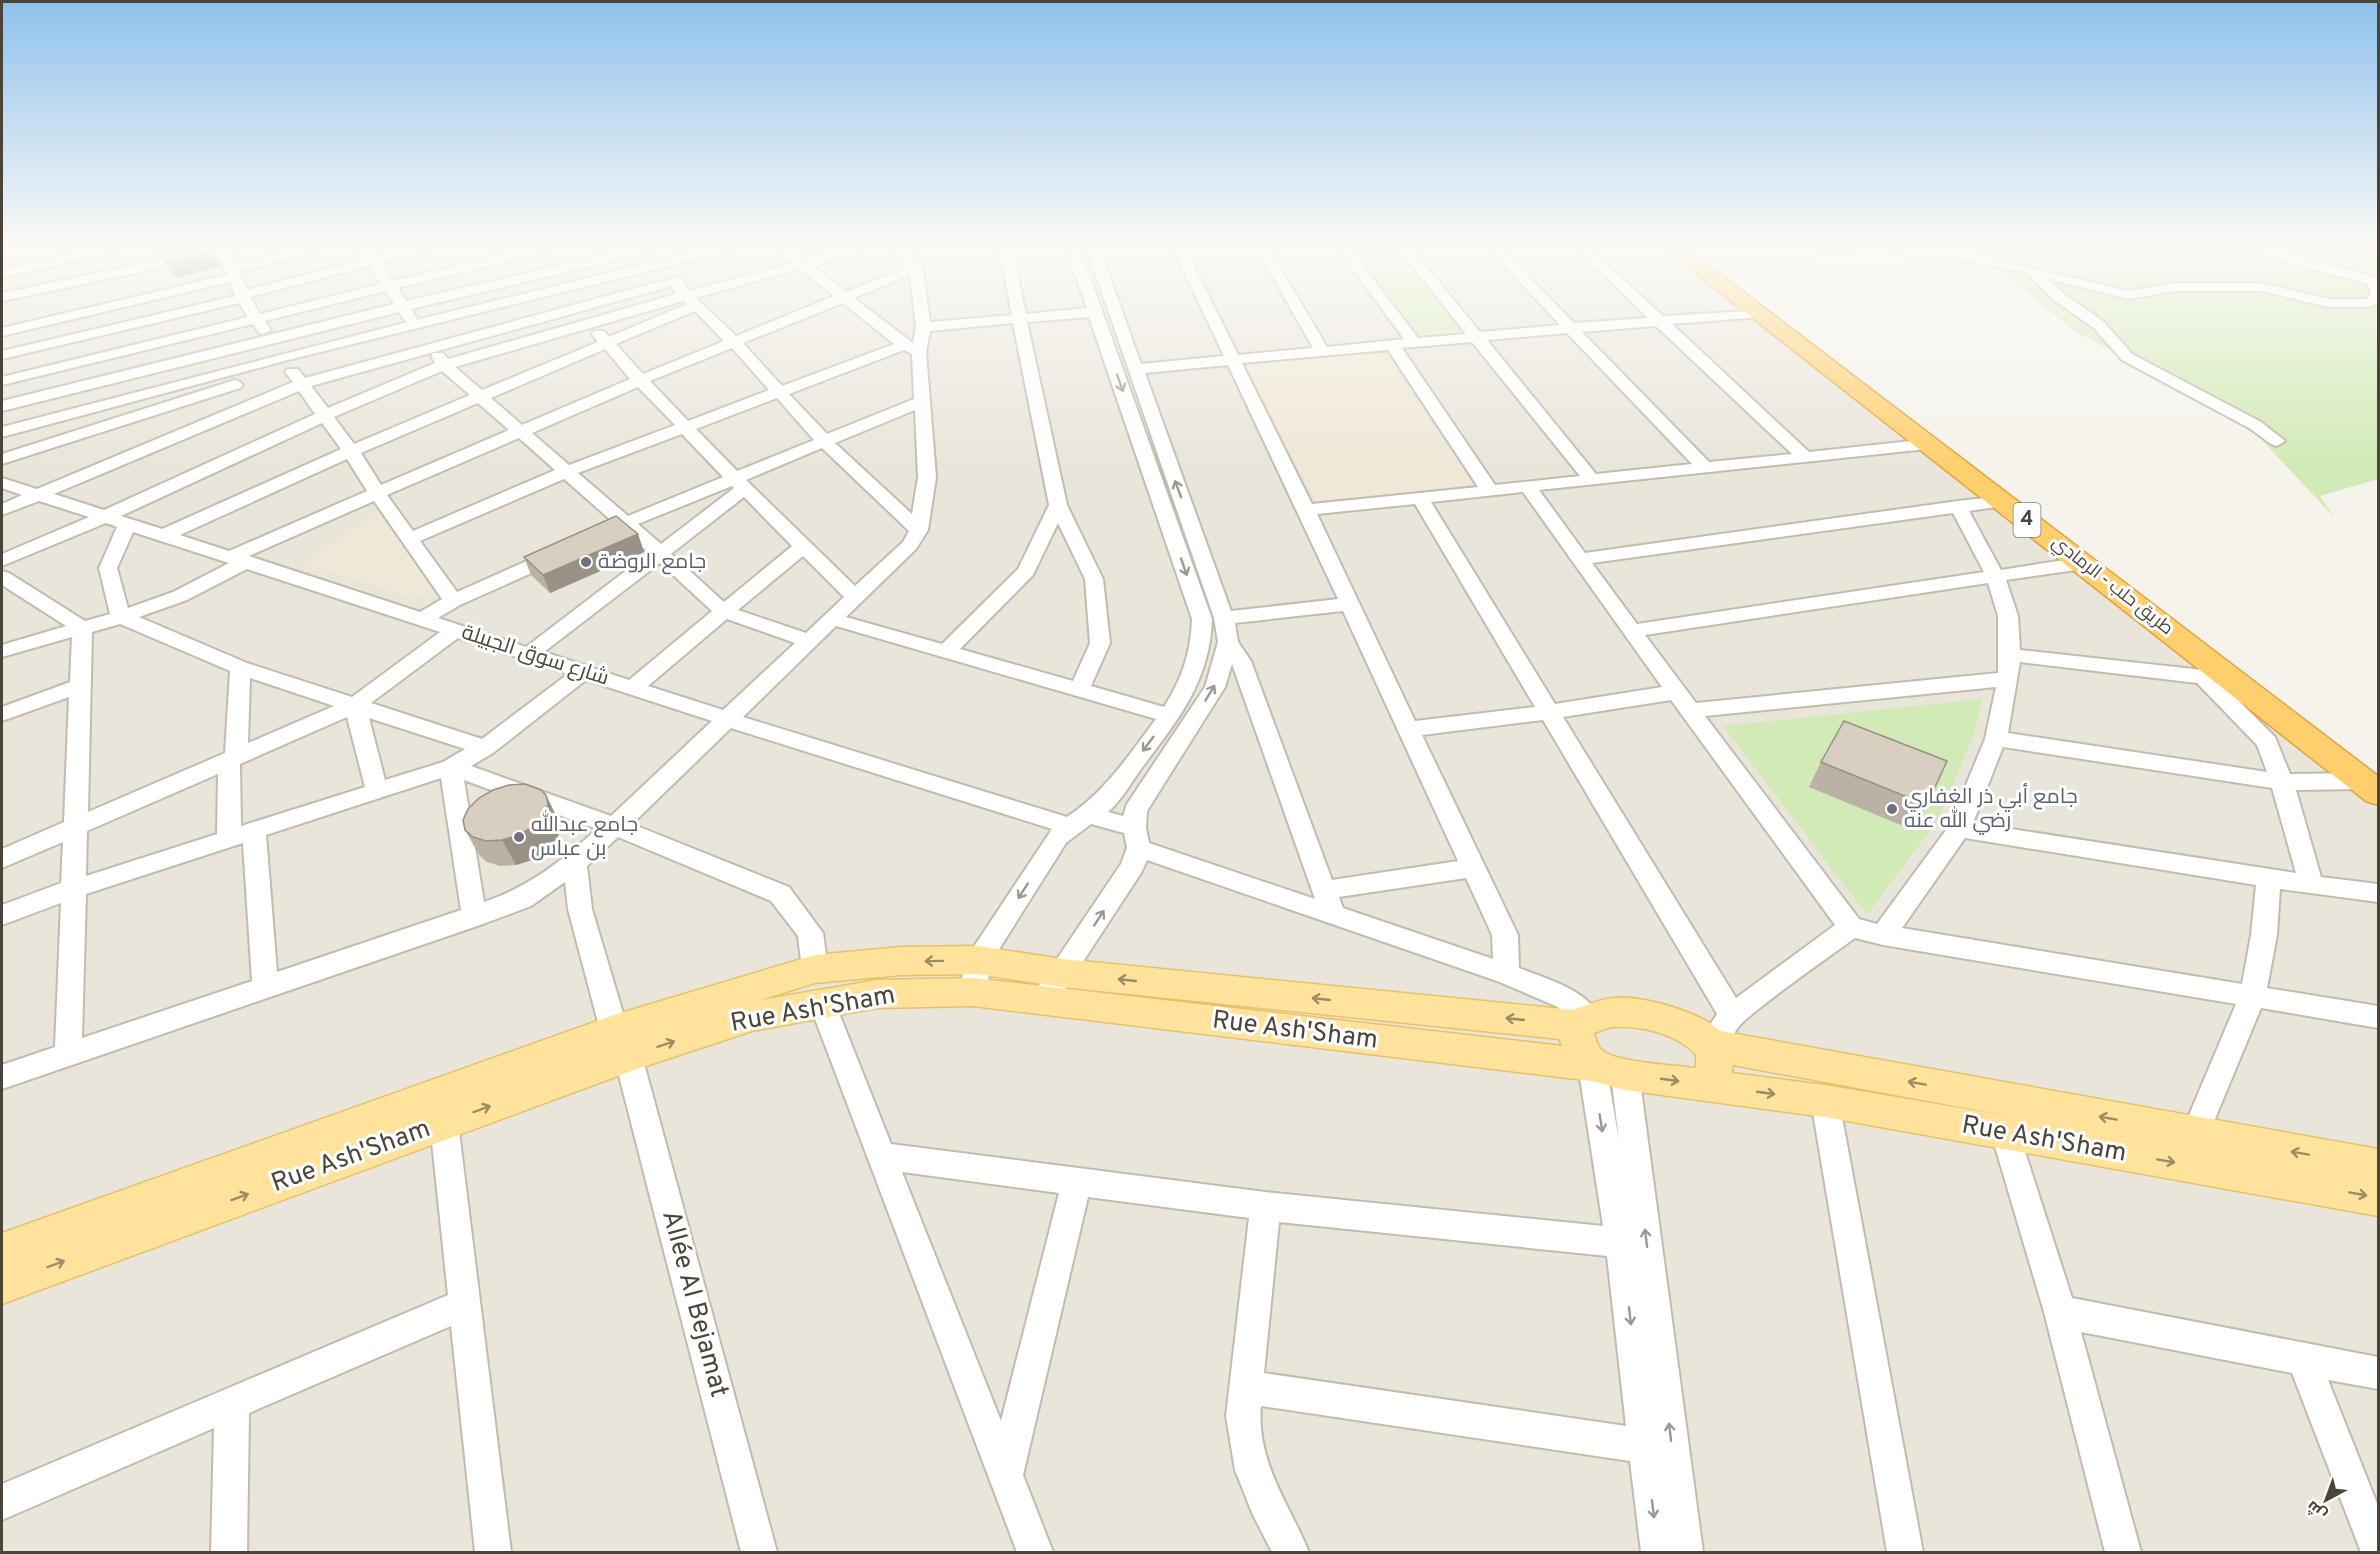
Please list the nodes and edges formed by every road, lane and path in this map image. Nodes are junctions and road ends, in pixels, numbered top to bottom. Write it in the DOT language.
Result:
graph roads {
  1 [pos="1661,321"];
  2 [pos="31,322"];
  3 [pos="139,322"];
  4 [pos="251,322"];
  5 [pos="258,322"];
  6 [pos="343,322"];
  7 [pos="413,322"];
  8 [pos="429,322"];
  9 [pos="525,322"];
  10 [pos="588,322"];
  11 [pos="649,322"];
  12 [pos="713,322"];
  13 [pos="786,322"];
  14 [pos="876,322"];
  15 [pos="922,322"];
  16 [pos="989,322"];
  17 [pos="1020,322"];
  18 [pos="1098,322"];
  19 [pos="1118,322"];
  20 [pos="1214,322"];
  21 [pos="1305,322"];
  22 [pos="1398,322"];
  23 [pos="1465,322"];
  24 [pos="1566,322"];
  25 [pos="1654,322"];
  26 [pos="1772,322"];
  27 [pos="1788,322"];
  28 [pos="2094,322"];
  29 [pos="415,325"];
  30 [pos="923,327"];
  31 [pos="1572,328"];
  32 [pos="2,332"];
  33 [pos="1478,337"];
  34 [pos="269,338"];
  35 [pos="734,342"];
  36 [pos="607,343"];
  37 [pos="1414,343"];
  38 [pos="1392,345"];
  39 [pos="431,347"];
  40 [pos="912,349"];
  41 [pos="1322,351"];
  42 [pos="2,355"];
  43 [pos="1232,360"];
  44 [pos="286,363"];
  45 [pos="444,364"];
  46 [pos="1135,369"];
  47 [pos="640,380"];
  48 [pos="2,381"];
  49 [pos="301,384"];
  50 [pos="779,392"];
  51 [pos="481,397"];
  52 [pos="923,401"];
  53 [pos="2,406"];
  54 [pos="323,416"];
  55 [pos="684,426"];
  56 [pos="2,432"];
  57 [pos="521,432"];
  58 [pos="2277,441"];
  59 [pos="826,443"];
  60 [pos="1930,444"];
  61 [pos="351,451"];
  62 [pos="1805,457"];
  63 [pos="2,459"];
  64 [pos="1704,468"];
  65 [pos="566,471"];
  66 [pos="1592,480"];
  67 [pos="2,483"];
  68 [pos="740,484"];
  69 [pos="1528,487"];
  70 [pos="1490,491"];
  71 [pos="376,493"];
  72 [pos="39,495"];
  73 [pos="1420,498"];
  74 [pos="2003,501"];
  75 [pos="1058,505"];
  76 [pos="1958,507"];
  77 [pos="2,510"];
  78 [pos="1306,510"];
  79 [pos="106,516"];
  80 [pos="128,523"];
  81 [pos="626,523"];
  82 [pos="919,530"];
  83 [pos="605,532"];
  84 [pos="164,535"];
  85 [pos="409,538"];
  86 [pos="803,546"];
  87 [pos="572,547"];
  88 [pos="660,553"];
  89 [pos="240,559"];
  90 [pos="1581,559"];
  91 [pos="2,561"];
  92 [pos="2083,563"];
  93 [pos="2,577"];
  94 [pos="1996,577"];
  95 [pos="855,597"];
  96 [pos="453,601"];
  97 [pos="1350,604"];
  98 [pos="724,612"];
  99 [pos="121,617"];
  100 [pos="1224,618"];
  101 [pos="422,619"];
  102 [pos="833,619"];
  103 [pos="82,628"];
  104 [pos="456,630"];
  105 [pos="1631,631"];
  106 [pos="810,640"];
  107 [pos="1228,642"];
  108 [pos="2,651"];
  109 [pos="945,652"];
  110 [pos="530,654"];
  111 [pos="2010,655"];
  112 [pos="240,668"];
  113 [pos="584,672"];
  114 [pos="2216,676"];
  115 [pos="2008,679"];
  116 [pos="80,686"];
  117 [pos="632,688"];
  118 [pos="1079,691"];
  119 [pos="1676,692"];
  120 [pos="355,705"];
  121 [pos="1690,711"];
  122 [pos="1550,712"];
  123 [pos="2,714"];
  124 [pos="1170,716"];
  125 [pos="727,719"];
  126 [pos="1408,729"];
  127 [pos="1996,739"];
  128 [pos="485,748"];
  129 [pos="232,759"];
  130 [pos="451,767"];
  131 [pos="2374,781"];
  132 [pos="2282,782"];
  133 [pos="377,791"];
  134 [pos="1079,820"];
  135 [pos="615,826"];
  136 [pos="75,828"];
  137 [pos="1959,829"];
  138 [pos="254,830"];
  139 [pos="1136,838"];
  140 [pos="229,839"];
  141 [pos="2,858"];
  142 [pos="575,863"];
  143 [pos="1473,868"];
  144 [pos="2270,879"];
  145 [pos="2311,885"];
  146 [pos="73,889"];
  147 [pos="1324,890"];
  148 [pos="2379,893"];
  149 [pos="2,915"];
  150 [pos="1333,915"];
  151 [pos="474,917"];
  152 [pos="1851,927"];
  153 [pos="1883,935"];
  154 [pos="1506,974"];
  155 [pos="976,976"];
  156 [pos="265,986"];
  157 [pos="819,986"];
  158 [pos="1053,987"];
  159 [pos="2252,998"];
  160 [pos="1732,1015"];
  161 [pos="2379,1017"];
  162 [pos="1581,1023"];
  163 [pos="621,1043"];
  164 [pos="1711,1045"];
  165 [pos="68,1055"];
  166 [pos="1609,1070"];
  167 [pos="2,1077"];
  168 [pos="1708,1086"];
  169 [pos="1825,1101"];
  170 [pos="444,1123"];
  171 [pos="2005,1133"];
  172 [pos="2195,1134"];
  173 [pos="881,1156"];
  174 [pos="2379,1167"];
  175 [pos="1077,1181"];
  176 [pos="2379,1198"];
  177 [pos="1265,1206"];
  178 [pos="1621,1243"];
  179 [pos="2,1253"];
  180 [pos="2,1284"];
  181 [pos="465,1304"];
  182 [pos="2060,1312"];
  183 [pos="2303,1359"];
  184 [pos="2379,1373"];
  185 [pos="1246,1387"];
  186 [pos="232,1404"];
  187 [pos="1646,1446"];
  188 [pos="1005,1476"];
  189 [pos="2,1502"];
  190 [pos="2379,1550"];
  191 [pos="229,1552"];
  192 [pos="493,1552"];
  193 [pos="759,1552"];
  194 [pos="1035,1552"];
  195 [pos="1291,1552"];
  196 [pos="1659,1552"];
  197 [pos="1685,1552"];
  198 [pos="1905,1552"];
  199 [pos="2123,1552"];
  1 -- 62 [label="street"];
  2 -- 32 [label="street"];
  3 -- 42 [label="street"];
  4 -- 48 [label="street"];
  5 -- 34 [label="street"];
  6 -- 34 [label="street"];
  7 -- 29 [label="street"];
  8 -- 29 [label="street"];
  9 -- 39 [label="street"];
  10 -- 36 [label="street"];
  10 -- 45 [label="street"];
  11 -- 36 [label="street"];
  12 -- 35 [label="street"];
  13 -- 35 [label="street"];
  14 -- 40 [label="street"];
  15 -- 30 [label="street"];
  16 -- 30 [label="street"];
  17 -- 75 [label="street"];
  18 -- 124 [label="street, one-way"];
  19 -- 46 [label="street"];
  20 -- 43 [label="street"];
  21 -- 41 [label="street"];
  22 -- 37 [label="street"];
  23 -- 33 [label="street"];
  24 -- 31 [label="street"];
  25 -- 31 [label="street"];
  26 -- 60 [label="highway, طريق حلب - الرمادي / 4"];
  27 -- 131 [label="highway, طريق حلب - الرمادي / 4"];
  28 -- 58 [label="street"];
  29 -- 39 [label="street"];
  29 -- 44 [label="street"];
  30 -- 40 [label="street"];
  31 -- 33 [label="street"];
  31 -- 64 [label="street"];
  33 -- 37 [label="street"];
  33 -- 66 [label="street"];
  34 -- 44 [label="street"];
  34 -- 53 [label="street"];
  35 -- 47 [label="street"];
  35 -- 50 [label="street"];
  36 -- 47 [label="street"];
  36 -- 51 [label="street"];
  37 -- 38 [label="street"];
  38 -- 41 [label="street"];
  38 -- 70 [label="street"];
  39 -- 45 [label="street"];
  39 -- 49 [label="street"];
  40 -- 50 [label="street"];
  40 -- 52 [label="street"];
  41 -- 43 [label="street"];
  43 -- 46 [label="street"];
  43 -- 78 [label="street"];
  44 -- 49 [label="street"];
  44 -- 56 [label="street"];
  44 -- 63 [label="street"];
  45 -- 51 [label="street"];
  45 -- 54 [label="street"];
  100 -- 46 [label="street, one-way"];
  47 -- 55 [label="street"];
  47 -- 57 [label="street"];
  49 -- 54 [label="street"];
  49 -- 72 [label="street"];
  50 -- 55 [label="street"];
  50 -- 59 [label="street"];
  51 -- 57 [label="street"];
  51 -- 61 [label="street"];
  52 -- 59 [label="street"];
  52 -- 82 [label="street"];
  54 -- 61 [label="street"];
  54 -- 79 [label="street"];
  55 -- 65 [label="street"];
  55 -- 68 [label="street"];
  57 -- 65 [label="street"];
  57 -- 71 [label="street"];
  59 -- 68 [label="street"];
  59 -- 82 [label="street"];
  60 -- 62 [label="street"];
  60 -- 74 [label="highway, طريق حلب - الرمادي / 4"];
  61 -- 71 [label="street"];
  61 -- 84 [label="street"];
  62 -- 64 [label="street"];
  64 -- 66 [label="street"];
  65 -- 81 [label="street"];
  65 -- 85 [label="street"];
  66 -- 69 [label="street"];
  67 -- 72 [label="street, شارع سوق الجبيلة"];
  68 -- 81 [label="street"];
  68 -- 86 [label="street"];
  68 -- 88 [label="street"];
  69 -- 70 [label="street"];
  69 -- 90 [label="street"];
  70 -- 73 [label="street"];
  71 -- 85 [label="street"];
  71 -- 89 [label="street"];
  72 -- 77 [label="street"];
  72 -- 79 [label="street, شارع سوق الجبيلة"];
  73 -- 78 [label="street"];
  73 -- 122 [label="street"];
  74 -- 76 [label="street"];
  74 -- 92 [label="highway, طريق حلب - الرمادي / 4"];
  75 -- 109 [label="street"];
  75 -- 118 [label="street"];
  76 -- 90 [label="street"];
  76 -- 94 [label="street"];
  78 -- 97 [label="street"];
  79 -- 80 [label="street, شارع سوق الجبيلة"];
  79 -- 91 [label="street"];
  80 -- 84 [label="street, شارع سوق الجبيلة"];
  80 -- 99 [label="street"];
  81 -- 83 [label="street"];
  81 -- 88 [label="street"];
  82 -- 95 [label="street"];
  84 -- 89 [label="street, شارع سوق الجبيلة"];
  85 -- 96 [label="street"];
  86 -- 95 [label="street"];
  86 -- 98 [label="street"];
  87 -- 96 [label="street"];
  88 -- 98 [label="street"];
  88 -- 110 [label="street"];
  89 -- 99 [label="street"];
  89 -- 101 [label="street, شارع سوق الجبيلة"];
  90 -- 105 [label="street"];
  92 -- 94 [label="street"];
  92 -- 114 [label="highway, طريق حلب - الرمادي / 4"];
  93 -- 103 [label="street"];
  94 -- 105 [label="street"];
  94 -- 111 [label="street"];
  95 -- 102 [label="street"];
  96 -- 101 [label="street"];
  97 -- 100 [label="street"];
  97 -- 126 [label="street"];
  98 -- 106 [label="street"];
  98 -- 117 [label="street"];
  99 -- 103 [label="street"];
  99 -- 112 [label="street"];
  100 -- 107 [label="street"];
  101 -- 104 [label="street, شارع سوق الجبيلة"];
  102 -- 106 [label="street"];
  102 -- 109 [label="street"];
  103 -- 108 [label="street"];
  103 -- 116 [label="street"];
  104 -- 110 [label="street, شارع سوق الجبيلة"];
  104 -- 120 [label="street"];
  105 -- 119 [label="street"];
  106 -- 125 [label="street"];
  139 -- 107 [label="street, one-way"];
  107 -- 147 [label="street"];
  109 -- 118 [label="street"];
  110 -- 113 [label="street, شارع سوق الجبيلة"];
  111 -- 114 [label="street"];
  111 -- 115 [label="street"];
  112 -- 120 [label="street"];
  112 -- 129 [label="street"];
  113 -- 117 [label="street, شارع سوق الجبيلة"];
  113 -- 128 [label="street"];
  114 -- 131 [label="highway, طريق حلب - الرمادي / 4"];
  114 -- 132 [label="street"];
  115 -- 121 [label="street"];
  115 -- 127 [label="street"];
  116 -- 123 [label="street"];
  116 -- 136 [label="street"];
  117 -- 125 [label="street, شارع سوق الجبيلة"];
  118 -- 124 [label="street"];
  119 -- 121 [label="street"];
  119 -- 122 [label="street"];
  120 -- 128 [label="street"];
  120 -- 129 [label="street"];
  120 -- 133 [label="street"];
  121 -- 152 [label="street"];
  122 -- 126 [label="street"];
  122 -- 160 [label="street"];
  124 -- 134 [label="street, one-way"];
  125 -- 134 [label="street, شارع سوق الجبيلة"];
  125 -- 135 [label="street"];
  126 -- 143 [label="street"];
  127 -- 132 [label="street"];
  127 -- 137 [label="street"];
  128 -- 130 [label="street"];
  129 -- 136 [label="street"];
  129 -- 140 [label="street"];
  130 -- 133 [label="street"];
  130 -- 135 [label="street"];
  130 -- 151 [label="street"];
  131 -- 132 [label="street"];
  132 -- 145 [label="street"];
  133 -- 138 [label="street"];
  134 -- 139 [label="street, شارع سوق الجبيلة"];
  134 -- 155 [label="street, one-way"];
  135 -- 142 [label="street"];
  135 -- 157 [label="street"];
  136 -- 141 [label="street"];
  136 -- 146 [label="street"];
  137 -- 144 [label="street"];
  137 -- 153 [label="street"];
  138 -- 140 [label="street"];
  138 -- 156 [label="street"];
  139 -- 150 [label="street, شارع سوق الجبيلة"];
  158 -- 139 [label="street, one-way"];
  140 -- 146 [label="street"];
  142 -- 151 [label="street"];
  142 -- 163 [label="street, Allée Al Bejamat"];
  143 -- 147 [label="street"];
  143 -- 154 [label="street"];
  144 -- 145 [label="street"];
  144 -- 159 [label="street"];
  145 -- 148 [label="street"];
  146 -- 149 [label="street"];
  146 -- 165 [label="street"];
  147 -- 150 [label="street"];
  150 -- 154 [label="street, شارع سوق الجبيلة"];
  151 -- 156 [label="street"];
  152 -- 153 [label="street"];
  152 -- 160 [label="street"];
  153 -- 159 [label="street"];
  154 -- 162 [label="street, شارع سوق الجبيلة"];
  155 -- 157 [label="main road, Rue Ash'Sham"];
  155 -- 158 [label="main road, Rue Ash'Sham"];
  156 -- 165 [label="street"];
  157 -- 163 [label="main road, Rue Ash'Sham"];
  157 -- 173 [label="street"];
  162 -- 158 [label="main road, Rue Ash'Sham, one-way"];
  158 -- 166 [label="main road, Rue Ash'Sham"];
  159 -- 161 [label="street"];
  159 -- 172 [label="street"];
  160 -- 164 [label="street"];
  162 -- 164 [label="main road, Rue Ash'Sham"];
  162 -- 166 [label="main road"];
  170 -- 163 [label="main road, Rue Ash'Sham, one-way"];
  163 -- 179 [label="main road, Rue Ash'Sham"];
  163 -- 193 [label="street, Allée Al Bejamat"];
  164 -- 168 [label="main road"];
  172 -- 164 [label="main road, Rue Ash'Sham, one-way"];
  165 -- 167 [label="street"];
  166 -- 168 [label="main road, Rue Ash'Sham, one-way"];
  166 -- 178 [label="street, one-way"];
  197 -- 166 [label="street, one-way"];
  168 -- 169 [label="main road, Rue Ash'Sham, one-way"];
  169 -- 171 [label="main road, Rue Ash'Sham"];
  169 -- 198 [label="street"];
  180 -- 170 [label="main road, Rue Ash'Sham, one-way"];
  170 -- 181 [label="street"];
  171 -- 176 [label="main road, Rue Ash'Sham, one-way"];
  171 -- 182 [label="street"];
  174 -- 172 [label="main road, Rue Ash'Sham, one-way"];
  173 -- 175 [label="street"];
  173 -- 188 [label="street"];
  175 -- 177 [label="street"];
  175 -- 188 [label="street"];
  177 -- 178 [label="street"];
  177 -- 185 [label="street"];
  178 -- 187 [label="street, one-way"];
  181 -- 186 [label="street"];
  181 -- 192 [label="street"];
  182 -- 183 [label="street"];
  182 -- 199 [label="street"];
  183 -- 184 [label="street"];
  183 -- 190 [label="street"];
  185 -- 187 [label="street"];
  185 -- 195 [label="street"];
  186 -- 189 [label="street"];
  186 -- 191 [label="street"];
  187 -- 196 [label="street, one-way"];
  188 -- 194 [label="street"];
}
